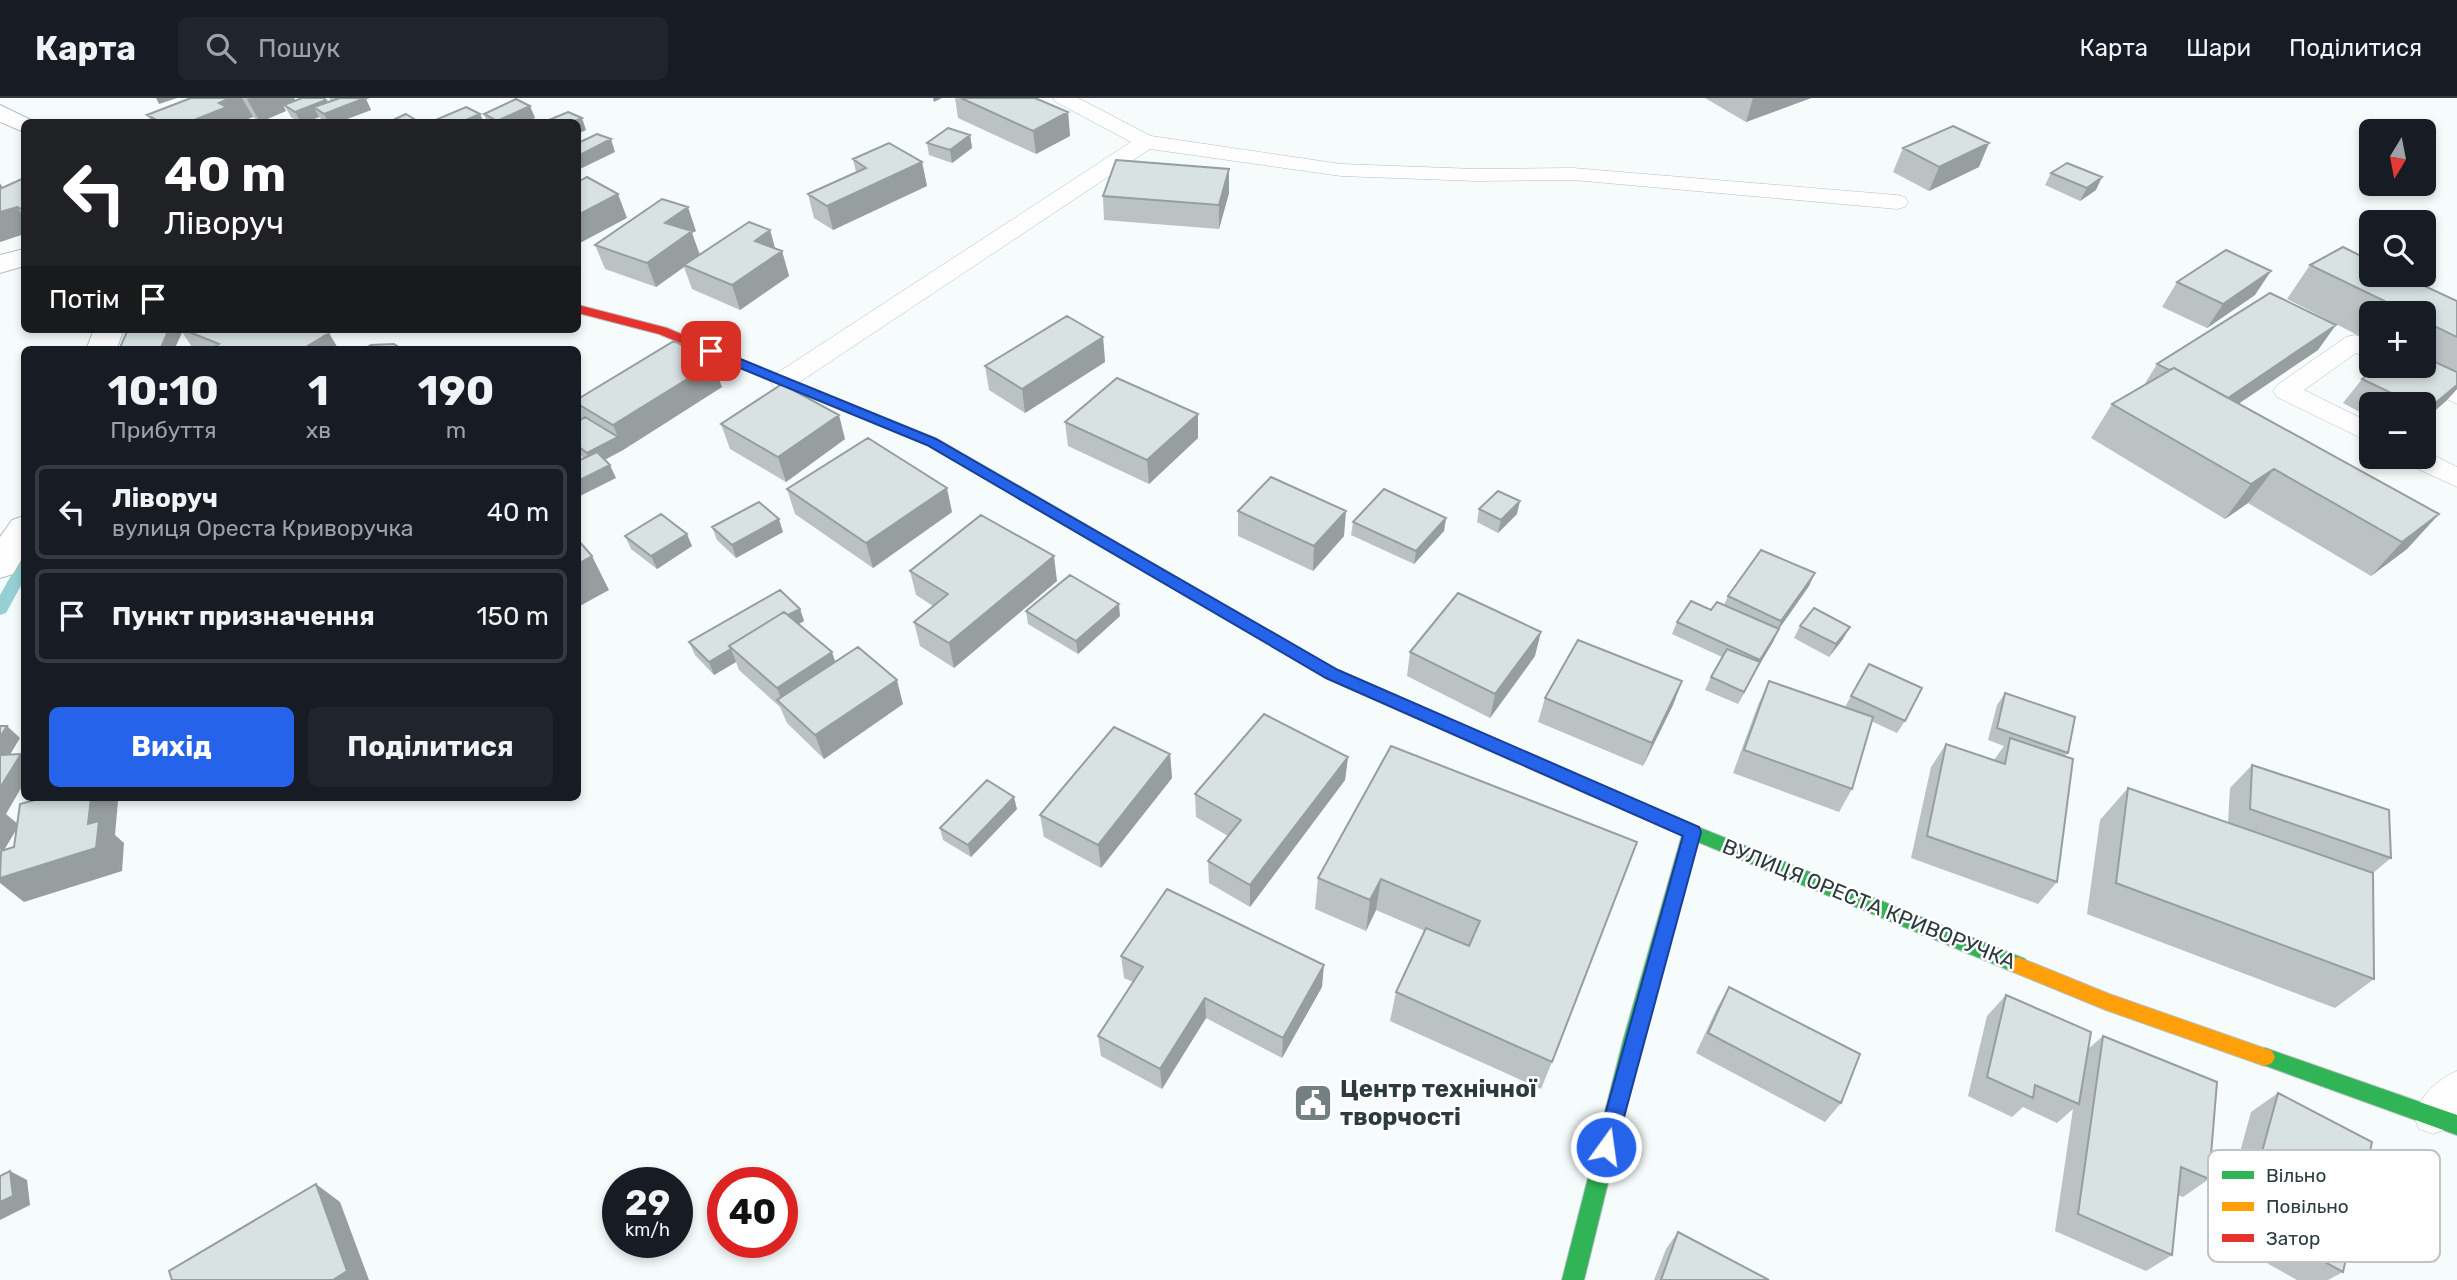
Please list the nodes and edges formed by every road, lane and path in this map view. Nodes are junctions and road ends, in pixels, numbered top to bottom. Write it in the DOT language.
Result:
graph roads {
  1 [pos="1063,98"];
  2 [pos="0,113"];
  3 [pos="21,124"];
  4 [pos="1146,142"];
  5 [pos="1897,202"];
  6 [pos="21,259"];
  7 [pos="0,264"];
  8 [pos="581,310"];
  9 [pos="2359,344"];
  10 [pos="2422,378"];
  11 [pos="783,381"];
  12 [pos="2457,396"];
  13 [pos="2359,428"];
  14 [pos="2436,468"];
  15 [pos="2457,478"];
  16 [pos="21,533"];
  17 [pos="0,565"];
  18 [pos="1692,832"];
  19 [pos="2449,1110"];
  20 [pos="1573,1280"];
  1 -- 4 [label="lane"];
  2 -- 3 [label="street"];
  4 -- 5 [label="lane"];
  4 -- 11 [label="lane"];
  6 -- 7 [label="street"];
  8 -- 11 [label="street, ВУЛИЦЯ ОРЕСТА КРИВОРУЧКА"];
  9 -- 13 [label="lane"];
  10 -- 12 [label="lane"];
  11 -- 18 [label="street, ВУЛИЦЯ ОРЕСТА КРИВОРУЧКА"];
  14 -- 15 [label="lane"];
  16 -- 17 [label="street"];
  18 -- 19 [label="street, ВУЛИЦЯ ОРЕСТА КРИВОРУЧКА"];
  18 -- 20 [label="street"];
}
